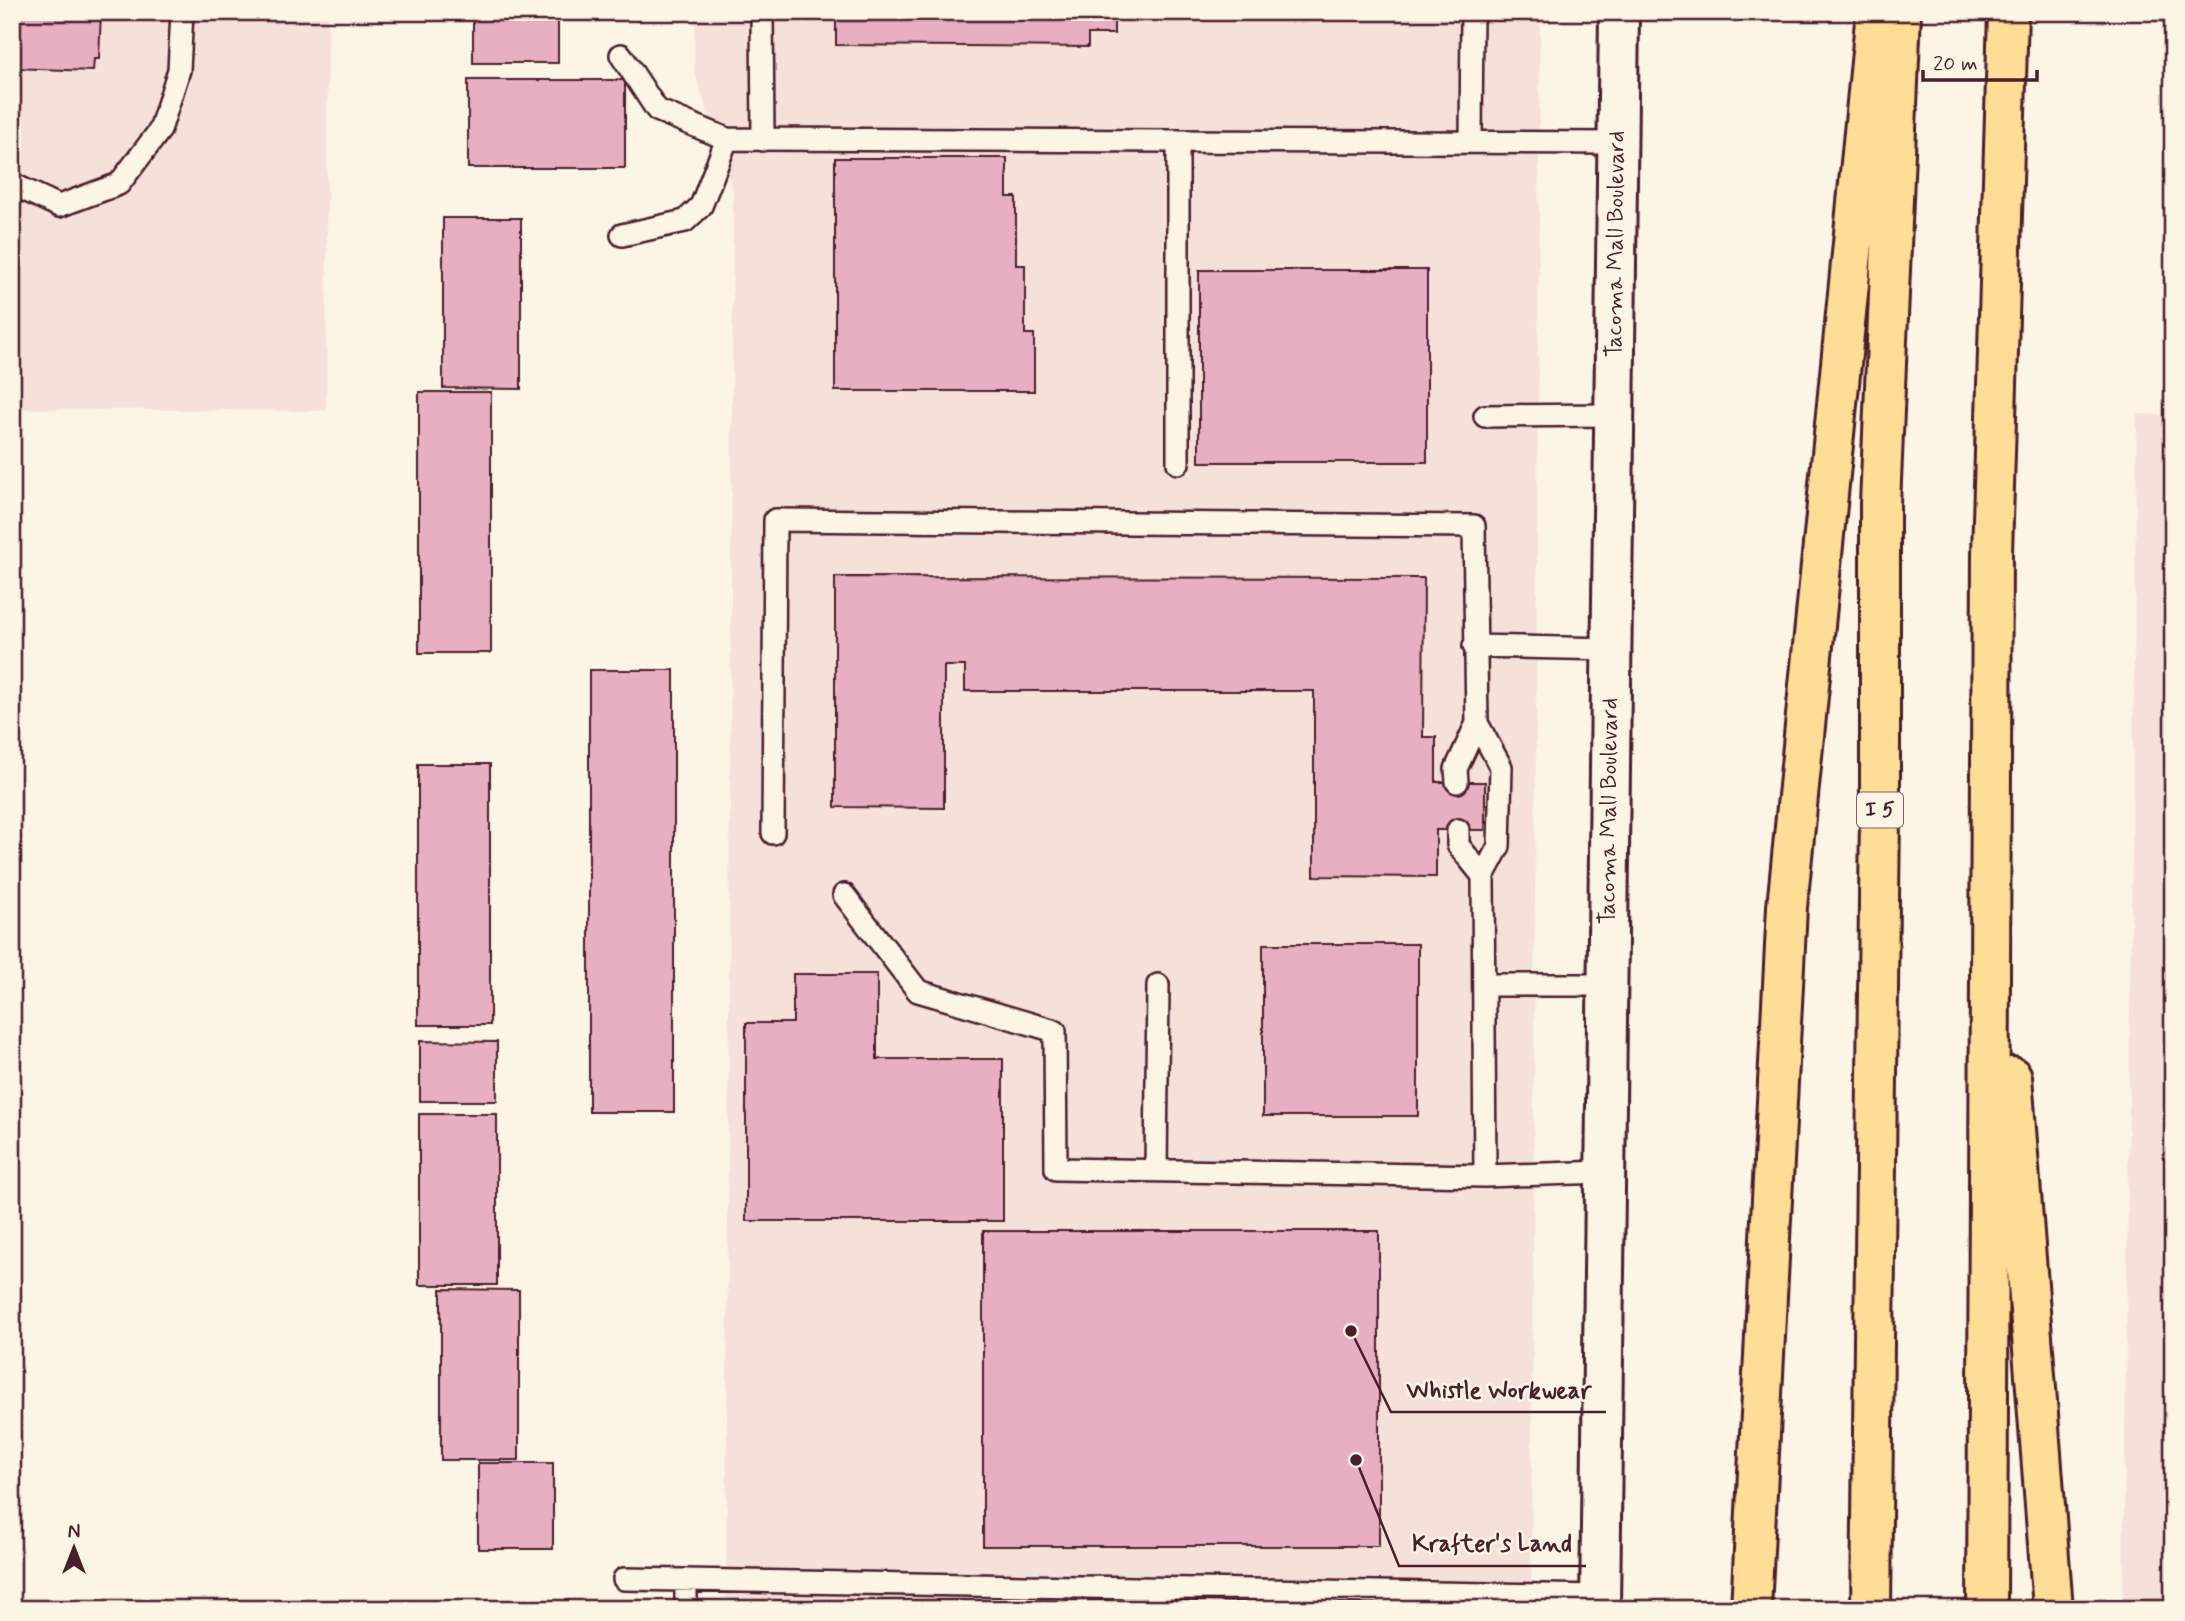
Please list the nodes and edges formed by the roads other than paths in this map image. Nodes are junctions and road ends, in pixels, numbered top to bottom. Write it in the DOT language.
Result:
graph roads {
  1 [pos="182,12"];
  2 [pos="762,12"];
  3 [pos="1472,12"];
  4 [pos="1619,12"];
  5 [pos="1875,12"];
  6 [pos="1901,12"];
  7 [pos="2008,12"];
  8 [pos="621,55"];
  9 [pos="727,139"];
  10 [pos="763,140"];
  11 [pos="1178,141"];
  12 [pos="1471,142"];
  13 [pos="1618,143"];
  14 [pos="12,184"];
  15 [pos="622,235"];
  16 [pos="1615,415"];
  17 [pos="1485,416"];
  18 [pos="1178,463"];
  19 [pos="1474,646"];
  20 [pos="1612,649"];
  21 [pos="1478,723"];
  22 [pos="1457,782"];
  23 [pos="1990,796"];
  24 [pos="1458,830"];
  25 [pos="773,833"];
  26 [pos="1483,876"];
  27 [pos="844,895"];
  28 [pos="1158,985"];
  29 [pos="1484,985"];
  30 [pos="1608,985"];
  31 [pos="1156,1170"];
  32 [pos="1605,1172"];
  33 [pos="1485,1176"];
  34 [pos="624,1579"];
  35 [pos="686,1580"];
  36 [pos="1276,1600"];
  37 [pos="1601,1602"];
  38 [pos="686,1609"];
  39 [pos="1751,1609"];
  40 [pos="1871,1609"];
  41 [pos="1987,1609"];
  42 [pos="2053,1609"];
  1 -- 14 [label="lane"];
  2 -- 10 [label="lane"];
  3 -- 12 [label="lane"];
  4 -- 13 [label="main road, Tacoma Mall Boulevard"];
  5 -- 39 [label="highway"];
  6 -- 40 [label="highway, I 5"];
  7 -- 23 [label="highway"];
  8 -- 9 [label="lane"];
  9 -- 10 [label="lane"];
  9 -- 15 [label="lane"];
  10 -- 11 [label="lane"];
  11 -- 12 [label="lane"];
  11 -- 18 [label="lane"];
  12 -- 13 [label="lane"];
  13 -- 16 [label="main road, Tacoma Mall Boulevard"];
  16 -- 17 [label="lane"];
  16 -- 20 [label="main road, Tacoma Mall Boulevard"];
  19 -- 20 [label="lane"];
  19 -- 21 [label="lane"];
  19 -- 25 [label="lane"];
  20 -- 30 [label="main road, Tacoma Mall Boulevard"];
  21 -- 22 [label="lane"];
  21 -- 26 [label="lane"];
  23 -- 41 [label="highway"];
  23 -- 42 [label="highway"];
  24 -- 26 [label="lane"];
  26 -- 29 [label="lane"];
  27 -- 31 [label="lane"];
  28 -- 31 [label="lane"];
  29 -- 30 [label="lane"];
  29 -- 33 [label="lane"];
  30 -- 32 [label="main road, Tacoma Mall Boulevard"];
  31 -- 33 [label="lane"];
  32 -- 33 [label="lane"];
  32 -- 37 [label="main road, Tacoma Mall Boulevard"];
  34 -- 35 [label="lane"];
  35 -- 36 [label="lane"];
  35 -- 38 [label="lane"];
  36 -- 37 [label="lane"];
}
